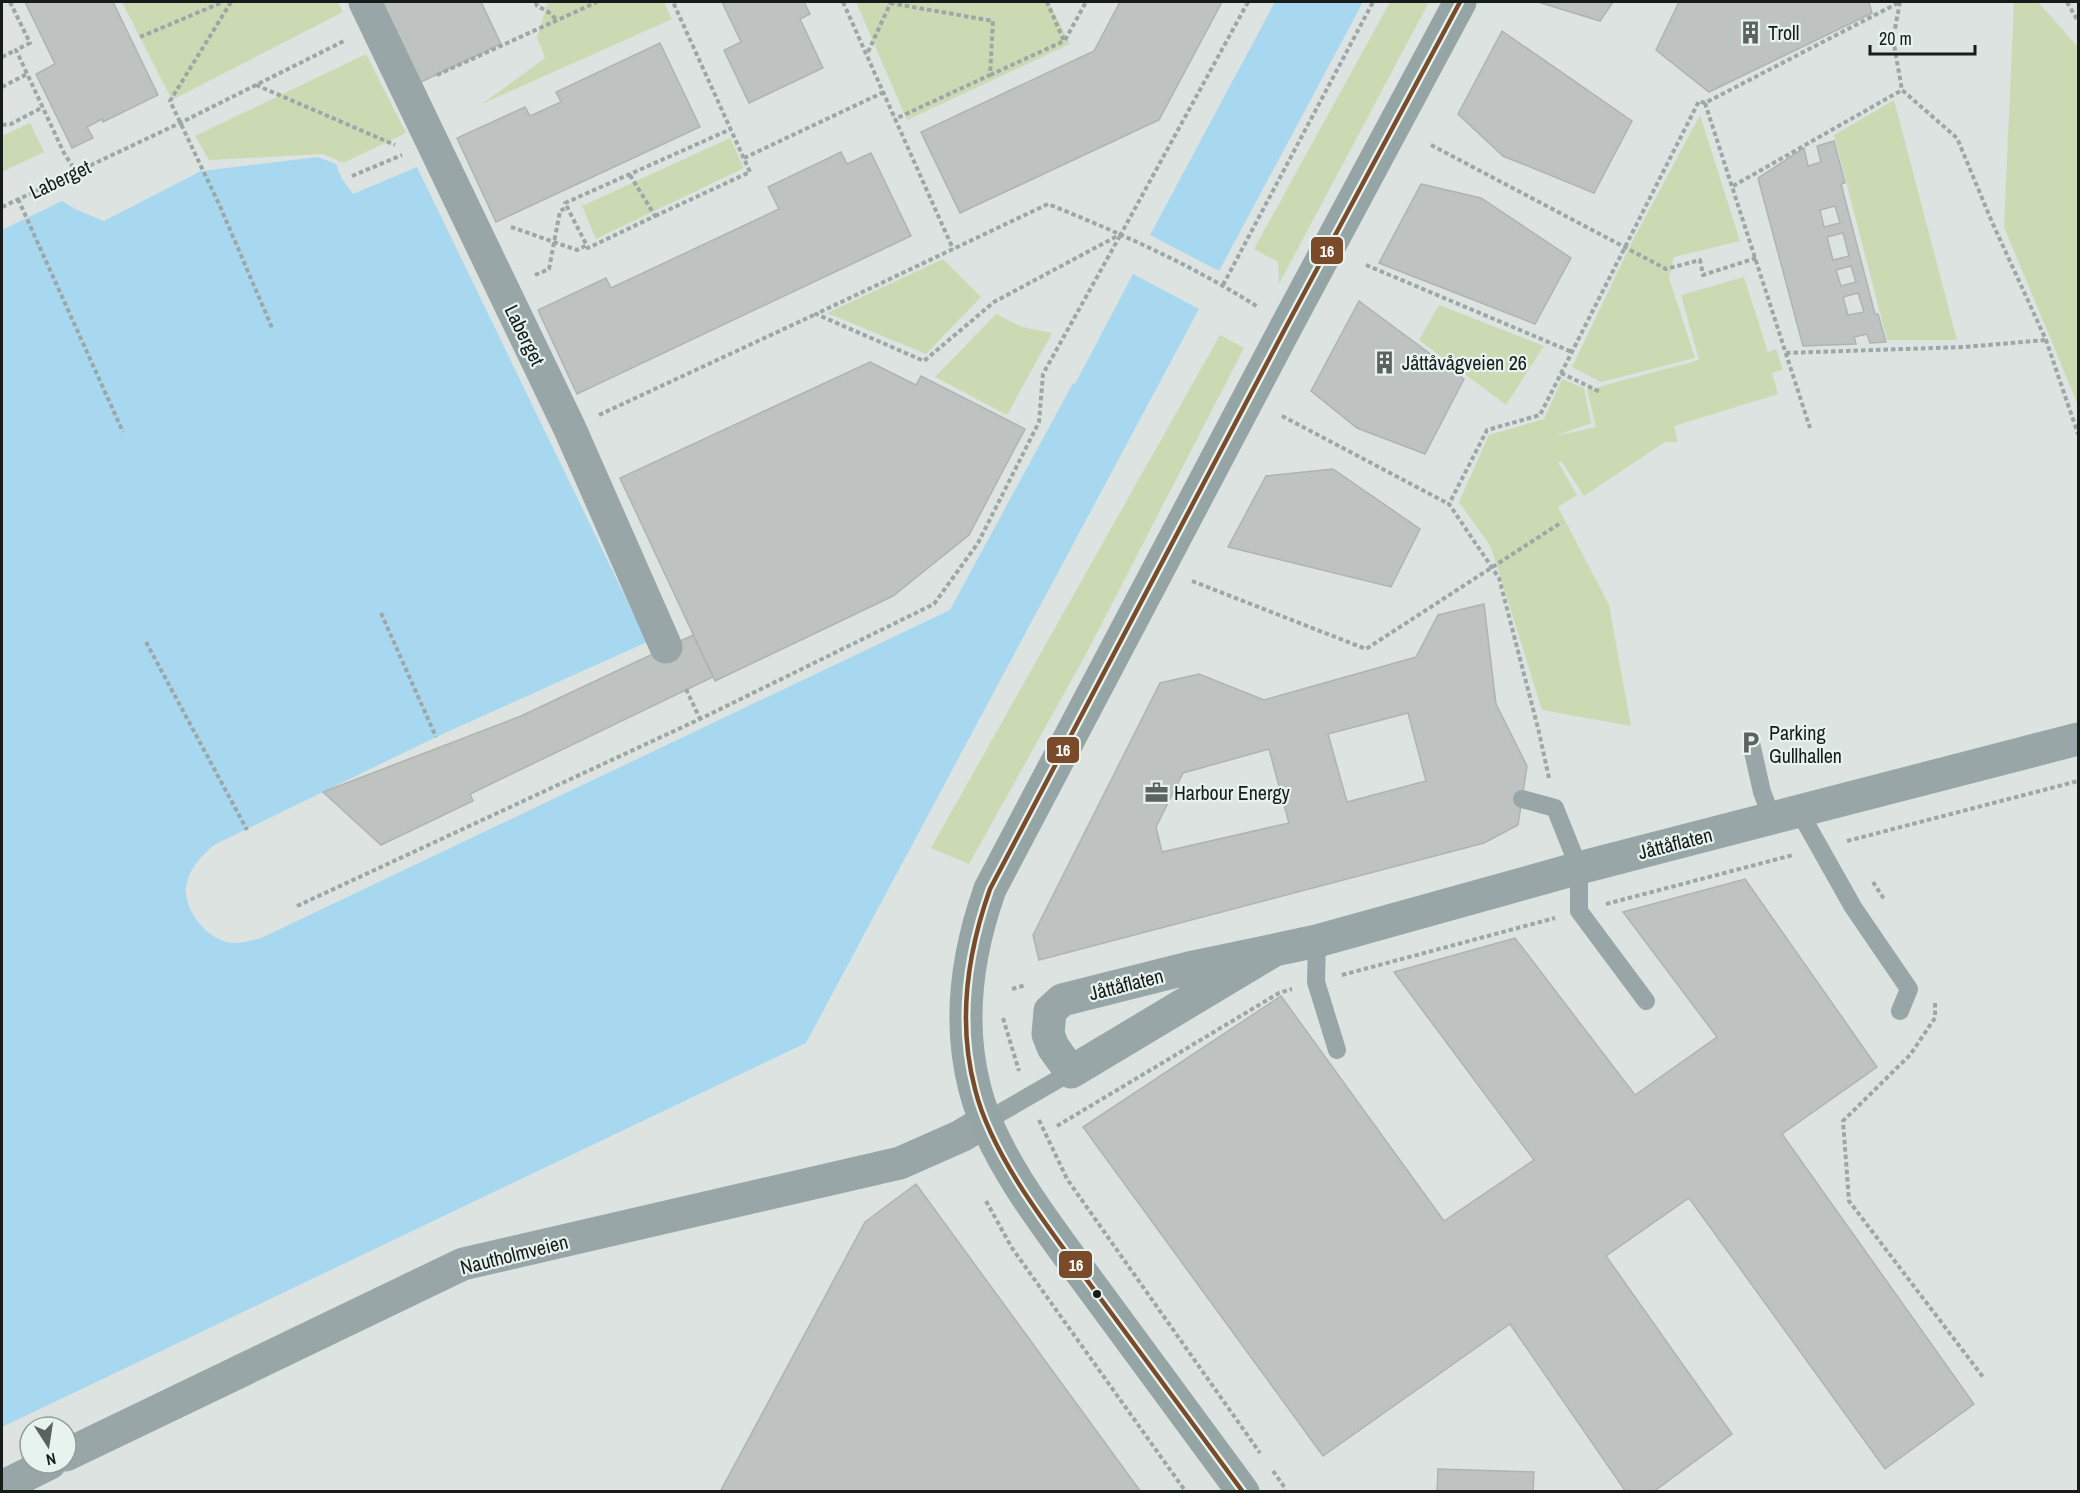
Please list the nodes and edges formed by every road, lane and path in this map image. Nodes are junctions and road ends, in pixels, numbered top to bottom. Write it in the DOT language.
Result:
graph roads {
  1 [pos="10,2"];
  2 [pos="223,2"];
  3 [pos="231,2"];
  4 [pos="536,2"];
  5 [pos="597,2"];
  6 [pos="673,2"];
  7 [pos="843,2"];
  8 [pos="891,2"];
  9 [pos="1047,2"];
  10 [pos="1086,2"];
  11 [pos="1248,2"];
  12 [pos="1373,2"];
  13 [pos="1460,2"];
  14 [pos="1900,2"];
  15 [pos="2067,2"];
  16 [pos="371,14"];
  17 [pos="557,20"];
  18 [pos="2079,21"];
  19 [pos="140,37"];
  20 [pos="1064,41"];
  21 [pos="16,50"];
  22 [pos="867,53"];
  23 [pos="2,57"];
  24 [pos="27,74"];
  25 [pos="990,75"];
  26 [pos="255,85"];
  27 [pos="2,87"];
  28 [pos="407,89"];
  29 [pos="1902,90"];
  30 [pos="884,92"];
  31 [pos="1705,103"];
  32 [pos="43,107"];
  33 [pos="895,119"];
  34 [pos="180,123"];
  35 [pos="2,125"];
  36 [pos="731,129"];
  37 [pos="1431,145"];
  38 [pos="400,147"];
  39 [pos="410,152"];
  40 [pos="744,158"];
  41 [pos="76,172"];
  42 [pos="630,175"];
  43 [pos="352,176"];
  44 [pos="1733,186"];
  45 [pos="18,199"];
  46 [pos="2,207"];
  47 [pos="567,207"];
  48 [pos="655,216"];
  49 [pos="505,225"];
  50 [pos="1121,234"];
  51 [pos="554,242"];
  52 [pos="587,245"];
  53 [pos="1624,248"];
  54 [pos="953,249"];
  55 [pos="1756,258"];
  56 [pos="1366,265"];
  57 [pos="549,269"];
  58 [pos="1223,285"];
  59 [pos="1264,311"];
  60 [pos="816,314"];
  61 [pos="273,330"];
  62 [pos="2046,340"];
  63 [pos="1572,352"];
  64 [pos="1786,353"];
  65 [pos="1561,373"];
  66 [pos="1600,392"];
  67 [pos="1282,416"];
  68 [pos="1810,428"];
  69 [pos="570,429"];
  70 [pos="123,432"];
  71 [pos="2079,434"];
  72 [pos="1449,504"];
  73 [pos="1563,522"];
  74 [pos="1492,567"];
  75 [pos="1189,580"];
  76 [pos="381,613"];
  77 [pos="146,642"];
  78 [pos="666,647"];
  79 [pos="686,689"];
  80 [pos="700,719"];
  81 [pos="436,737"];
  82 [pos="2079,740"];
  83 [pos="1751,743"];
  84 [pos="1522,799"];
  85 [pos="1555,808"];
  86 [pos="1786,815"];
  87 [pos="247,830"];
  88 [pos="1848,840"];
  89 [pos="1854,850"];
  90 [pos="1579,868"];
  91 [pos="1873,881"];
  92 [pos="1885,901"];
  93 [pos="297,906"];
  94 [pos="1317,941"];
  95 [pos="1273,951"];
  96 [pos="1934,994"];
  97 [pos="1646,1001"];
  98 [pos="1900,1011"];
  99 [pos="1002,1012"];
  100 [pos="1337,1050"];
  101 [pos="1071,1072"];
  102 [pos="1028,1097"];
  103 [pos="986,1121"];
  104 [pos="986,1199"];
  105 [pos="1983,1377"];
  106 [pos="78,1449"];
  107 [pos="1265,1459"];
  108 [pos="1272,1469"];
  109 [pos="25,1475"];
  110 [pos="2,1486"];
  111 [pos="1186,1491"];
  112 [pos="1243,1491"];
  113 [pos="1286,1491"];
  1 -- 21 [label="path"];
  2 -- 19 [label="path"];
  3 -- 34 [label="path"];
  4 -- 17 [label="path"];
  5 -- 17 [label="path"];
  6 -- 36 [label="path"];
  7 -- 22 [label="path"];
  8 -- 22 [label="path"];
  8 -- 25 [label="path"];
  9 -- 20 [label="path"];
  10 -- 20 [label="path"];
  11 -- 50 [label="path"];
  12 -- 58 [label="path"];
  13 -- 103 [label="street"];
  14 -- 29 [label="path"];
  14 -- 31 [label="path"];
  15 -- 18 [label="path"];
  16 -- 26 [label="path, Laberget"];
  16 -- 28 [label="street, Laberget"];
  17 -- 28 [label="path"];
  20 -- 25 [label="path"];
  21 -- 23 [label="path"];
  21 -- 24 [label="path"];
  22 -- 30 [label="path"];
  24 -- 27 [label="path"];
  24 -- 32 [label="path"];
  25 -- 33 [label="path"];
  26 -- 34 [label="path, Laberget"];
  26 -- 38 [label="path"];
  28 -- 69 [label="street, Laberget"];
  29 -- 44 [label="path"];
  29 -- 62 [label="path"];
  30 -- 33 [label="path"];
  30 -- 40 [label="path"];
  31 -- 44 [label="path"];
  31 -- 53 [label="path"];
  32 -- 35 [label="path"];
  32 -- 41 [label="path"];
  33 -- 54 [label="path"];
  34 -- 41 [label="path, Laberget"];
  34 -- 61 [label="path"];
  36 -- 40 [label="path"];
  36 -- 42 [label="path"];
  37 -- 53 [label="path"];
  39 -- 43 [label="path"];
  40 -- 48 [label="path"];
  41 -- 45 [label="path, Laberget"];
  42 -- 47 [label="path"];
  42 -- 48 [label="path"];
  44 -- 55 [label="path"];
  45 -- 46 [label="path, Laberget"];
  45 -- 70 [label="path"];
  47 -- 51 [label="path"];
  47 -- 52 [label="path"];
  48 -- 52 [label="path"];
  49 -- 51 [label="path"];
  50 -- 54 [label="path"];
  50 -- 58 [label="path"];
  50 -- 60 [label="path"];
  50 -- 80 [label="path"];
  51 -- 52 [label="path"];
  51 -- 57 [label="path"];
  53 -- 55 [label="path"];
  53 -- 63 [label="path"];
  54 -- 60 [label="path"];
  55 -- 64 [label="path"];
  56 -- 63 [label="path"];
  58 -- 59 [label="path"];
  60 -- 69 [label="path"];
  62 -- 64 [label="path"];
  62 -- 71 [label="path"];
  63 -- 65 [label="path"];
  64 -- 68 [label="path"];
  65 -- 66 [label="path"];
  65 -- 72 [label="path"];
  67 -- 72 [label="path"];
  69 -- 78 [label="street, Laberget"];
  72 -- 74 [label="path"];
  73 -- 74 [label="path"];
  74 -- 75 [label="path"];
  74 -- 85 [label="path"];
  76 -- 81 [label="path"];
  77 -- 87 [label="path"];
  79 -- 80 [label="path"];
  80 -- 93 [label="path"];
  82 -- 86 [label="street, Jåttåflaten"];
  83 -- 86 [label="lane"];
  84 -- 85 [label="lane"];
  85 -- 90 [label="lane"];
  86 -- 90 [label="street, Jåttåflaten"];
  86 -- 98 [label="lane"];
  88 -- 89 [label="path"];
  90 -- 94 [label="street, Jåttåflaten"];
  90 -- 97 [label="lane"];
  91 -- 92 [label="path"];
  94 -- 95 [label="street, Jåttåflaten"];
  94 -- 100 [label="lane"];
  95 -- 101 [label="street, Jåttåflaten"];
  95 -- 101 [label="street, Jåttåflaten"];
  96 -- 105 [label="path"];
  99 -- 102 [label="path"];
  101 -- 102 [label="lane, Jåttåflaten"];
  102 -- 103 [label="lane, Jåttåflaten"];
  102 -- 107 [label="path"];
  103 -- 106 [label="street, Nautholmveien"];
  103 -- 112 [label="street"];
  104 -- 111 [label="path"];
  108 -- 113 [label="path"];
  109 -- 110 [label="street"];
}
